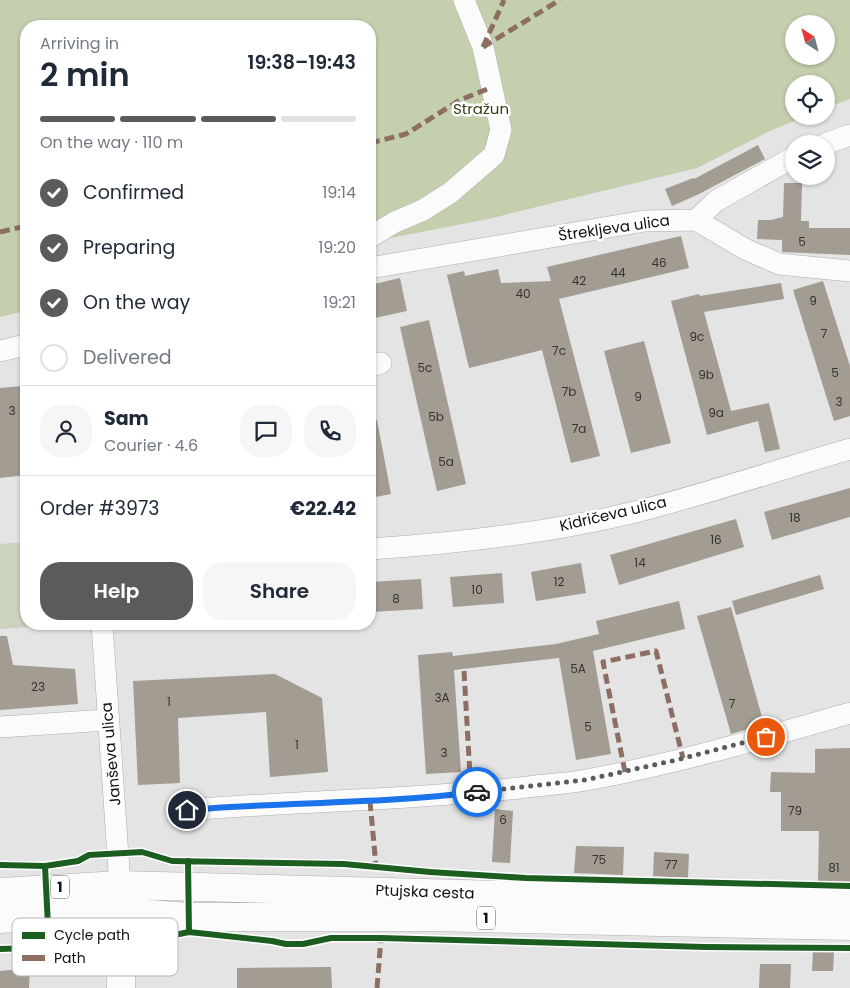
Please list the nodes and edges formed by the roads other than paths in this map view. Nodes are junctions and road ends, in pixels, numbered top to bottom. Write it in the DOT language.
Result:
graph roads {
  1 [pos="464,0"];
  2 [pos="850,135"];
  3 [pos="835,140"];
  4 [pos="785,162"];
  5 [pos="696,220"];
  6 [pos="376,233"];
  7 [pos="376,267"];
  8 [pos="850,270"];
  9 [pos="20,346"];
  10 [pos="0,351"];
  11 [pos="850,449"];
  12 [pos="376,549"];
  13 [pos="102,630"];
  14 [pos="850,713"];
  15 [pos="107,720"];
  16 [pos="0,727"];
  17 [pos="187,810"];
  18 [pos="120,884"];
  19 [pos="0,892"];
  20 [pos="850,904"];
  21 [pos="122,912"];
  22 [pos="17,918"];
  23 [pos="122,918"];
  24 [pos="850,926"];
  1 -- 6 [label="street"];
  2 -- 3 [label="street"];
  4 -- 5 [label="street"];
  5 -- 7 [label="street, Štrekljeva ulica"];
  5 -- 8 [label="street"];
  9 -- 10 [label="street"];
  11 -- 12 [label="street, Kidričeva ulica"];
  13 -- 15 [label="street, Janševa ulica"];
  14 -- 17 [label="street"];
  15 -- 16 [label="street"];
  15 -- 18 [label="street, Janševa ulica"];
  18 -- 19 [label="main road, Ptujska cesta / 1"];
  18 -- 20 [label="main road, Ptujska cesta / 1"];
  18 -- 21 [label="main road"];
  21 -- 22 [label="main road, Ptujska cesta / 1"];
  21 -- 23 [label="main road"];
  21 -- 24 [label="main road, Ptujska cesta / 1"];
}
